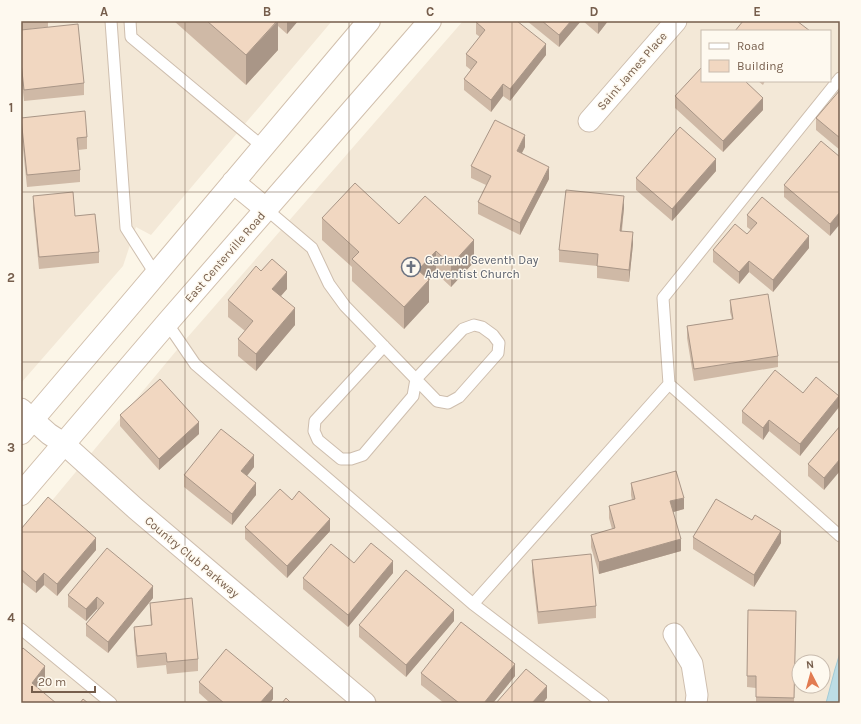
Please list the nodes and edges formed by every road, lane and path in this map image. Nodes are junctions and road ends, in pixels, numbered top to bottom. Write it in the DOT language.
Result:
graph roads {
  1 [pos="111,21"];
  2 [pos="130,21"];
  3 [pos="369,21"];
  4 [pos="430,21"];
  5 [pos="676,21"];
  6 [pos="840,78"];
  7 [pos="589,120"];
  8 [pos="263,147"];
  9 [pos="233,182"];
  10 [pos="266,209"];
  11 [pos="156,275"];
  12 [pos="167,323"];
  13 [pos="384,346"];
  14 [pos="416,379"];
  15 [pos="669,384"];
  16 [pos="25,421"];
  17 [pos="63,443"];
  18 [pos="21,494"];
  19 [pos="840,536"];
  20 [pos="473,604"];
  21 [pos="21,629"];
  22 [pos="674,634"];
  23 [pos="111,703"];
  24 [pos="365,703"];
  25 [pos="604,703"];
  26 [pos="696,703"];
  1 -- 11 [label="lane"];
  2 -- 8 [label="lane"];
  3 -- 8 [label="main road"];
  4 -- 10 [label="main road, East Centerville Road"];
  5 -- 7 [label="street, Saint James Place"];
  6 -- 15 [label="lane"];
  8 -- 9 [label="main road"];
  9 -- 10 [label="main road"];
  9 -- 11 [label="main road"];
  10 -- 12 [label="main road, East Centerville Road"];
  10 -- 13 [label="lane"];
  11 -- 16 [label="main road"];
  12 -- 17 [label="main road, East Centerville Road"];
  12 -- 20 [label="lane"];
  13 -- 14 [label="lane"];
  13 -- 14 [label="lane"];
  14 -- 14 [label="lane"];
  15 -- 19 [label="lane"];
  15 -- 20 [label="lane"];
  16 -- 17 [label="street, Country Club Parkway"];
  17 -- 18 [label="main road, East Centerville Road"];
  17 -- 24 [label="street, Country Club Parkway"];
  20 -- 25 [label="lane"];
  21 -- 23 [label="lane"];
  22 -- 26 [label="street"];
}
